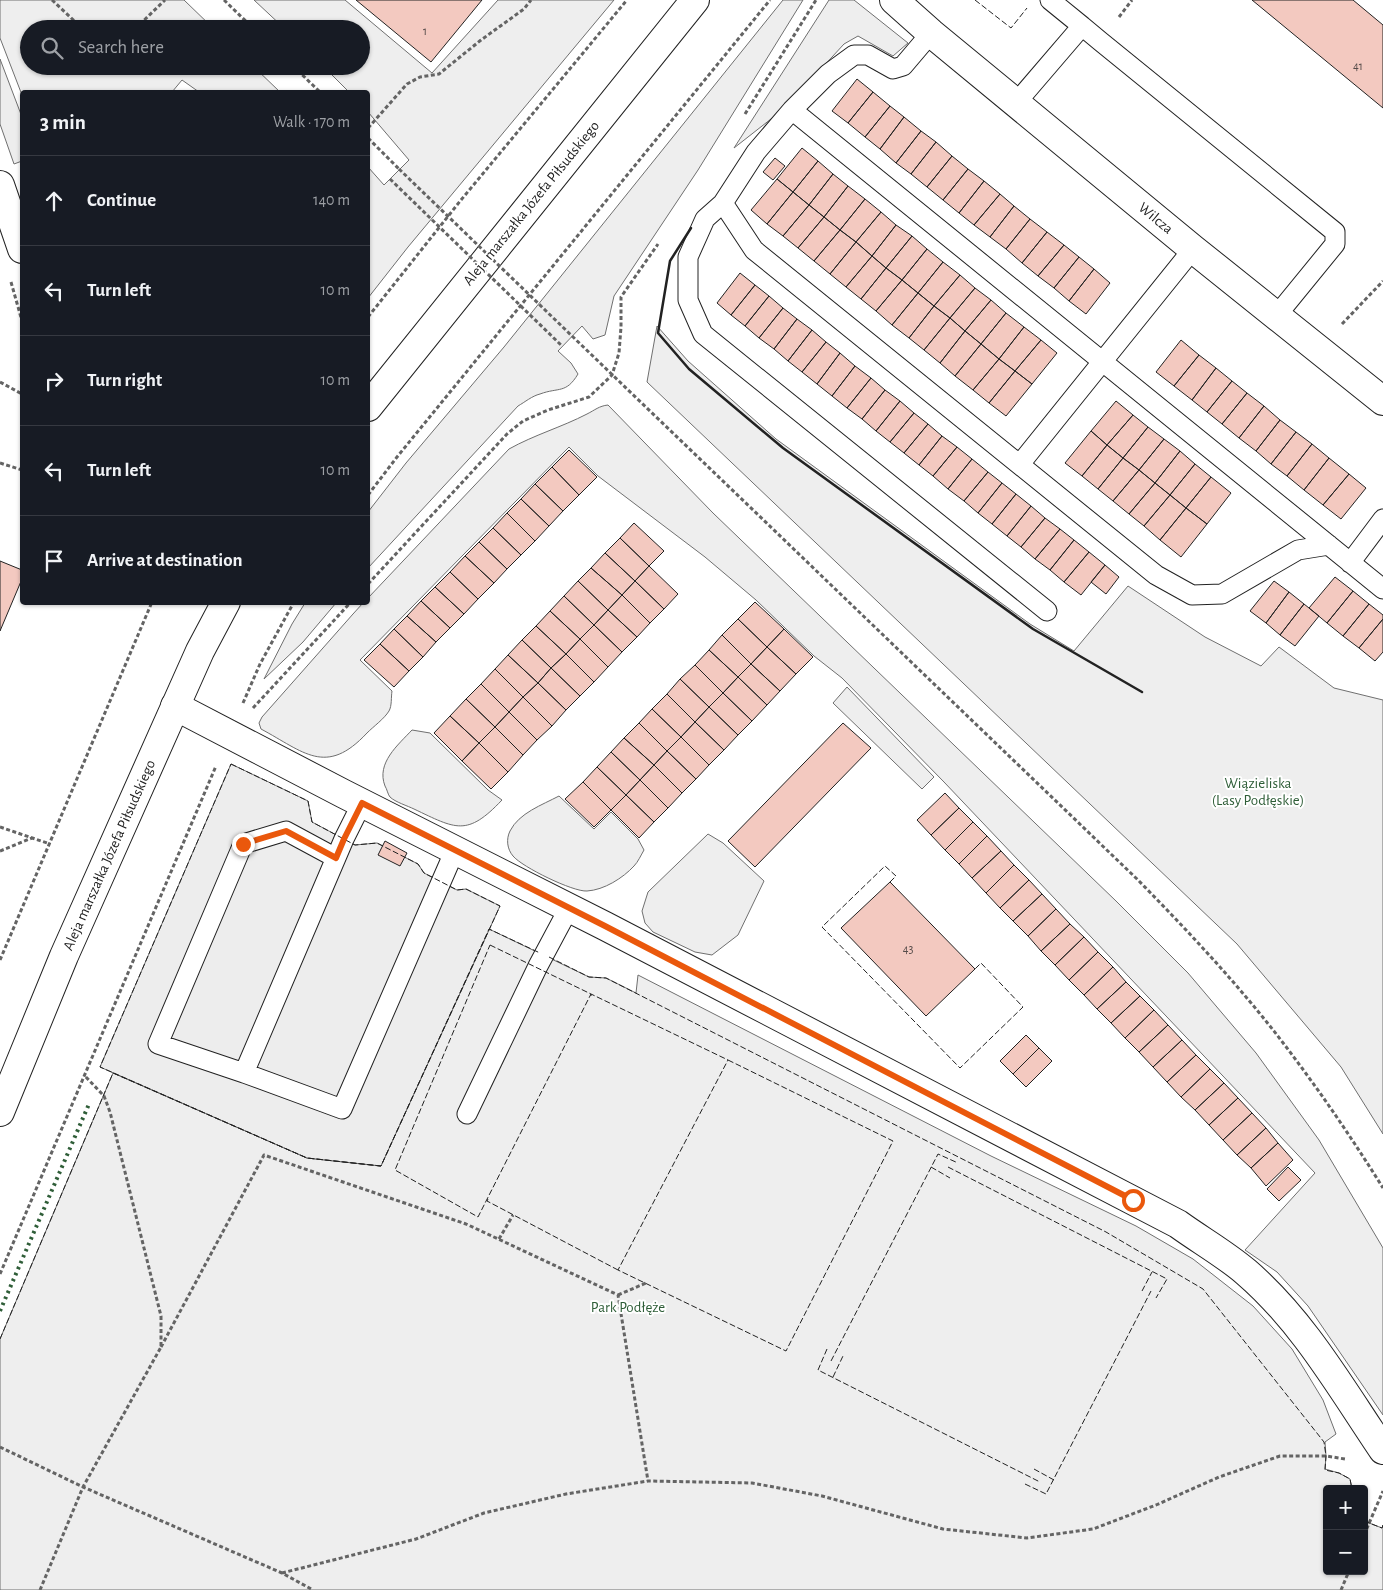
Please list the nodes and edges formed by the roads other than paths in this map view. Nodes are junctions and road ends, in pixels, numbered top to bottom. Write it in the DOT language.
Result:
graph roads {
  1 [pos="695,0"];
  2 [pos="894,0"];
  3 [pos="1050,0"];
  4 [pos="1082,26"];
  5 [pos="931,33"];
  6 [pos="1016,104"];
  7 [pos="792,110"];
  8 [pos="0,185"];
  9 [pos="723,203"];
  10 [pos="20,243"];
  11 [pos="1193,249"];
  12 [pos="1277,315"];
  13 [pos="1101,361"];
  14 [pos="1383,400"];
  15 [pos="370,405"];
  16 [pos="1020,464"];
  17 [pos="1383,519"];
  18 [pos="1329,545"];
  19 [pos="1350,563"];
  20 [pos="1383,589"];
  21 [pos="224,605"];
  22 [pos="1047,611"];
  23 [pos="175,706"];
  24 [pos="362,803"];
  25 [pos="455,850"];
  26 [pos="336,858"];
  27 [pos="569,908"];
  28 [pos="244,1073"];
  29 [pos="0,1112"];
  30 [pos="467,1114"];
  31 [pos="1383,1450"];
  1 -- 15 [label="street, Aleja marszałka Józefa Piłsudskiego"];
  2 -- 5 [label="street, Wilcza"];
  3 -- 4 [label="lane"];
  4 -- 6 [label="lane"];
  4 -- 12 [label="lane"];
  5 -- 6 [label="street, Wilcza"];
  5 -- 7 [label="lane"];
  6 -- 11 [label="street, Wilcza"];
  7 -- 9 [label="lane"];
  7 -- 13 [label="lane"];
  8 -- 10 [label="street"];
  9 -- 16 [label="lane"];
  9 -- 22 [label="lane"];
  11 -- 12 [label="street, Wilcza"];
  11 -- 13 [label="lane"];
  12 -- 14 [label="street, Wilcza"];
  13 -- 16 [label="lane"];
  13 -- 18 [label="lane"];
  16 -- 18 [label="lane"];
  17 -- 19 [label="lane"];
  18 -- 19 [label="lane"];
  19 -- 20 [label="lane"];
  21 -- 23 [label="street, Aleja marszałka Józefa Piłsudskiego"];
  23 -- 24 [label="street"];
  23 -- 29 [label="street, Aleja marszałka Józefa Piłsudskiego"];
  24 -- 25 [label="street"];
  24 -- 26 [label="lane"];
  25 -- 27 [label="street"];
  25 -- 28 [label="lane"];
  26 -- 28 [label="lane"];
  26 -- 28 [label="lane"];
  27 -- 30 [label="lane"];
  27 -- 31 [label="street"];
}
